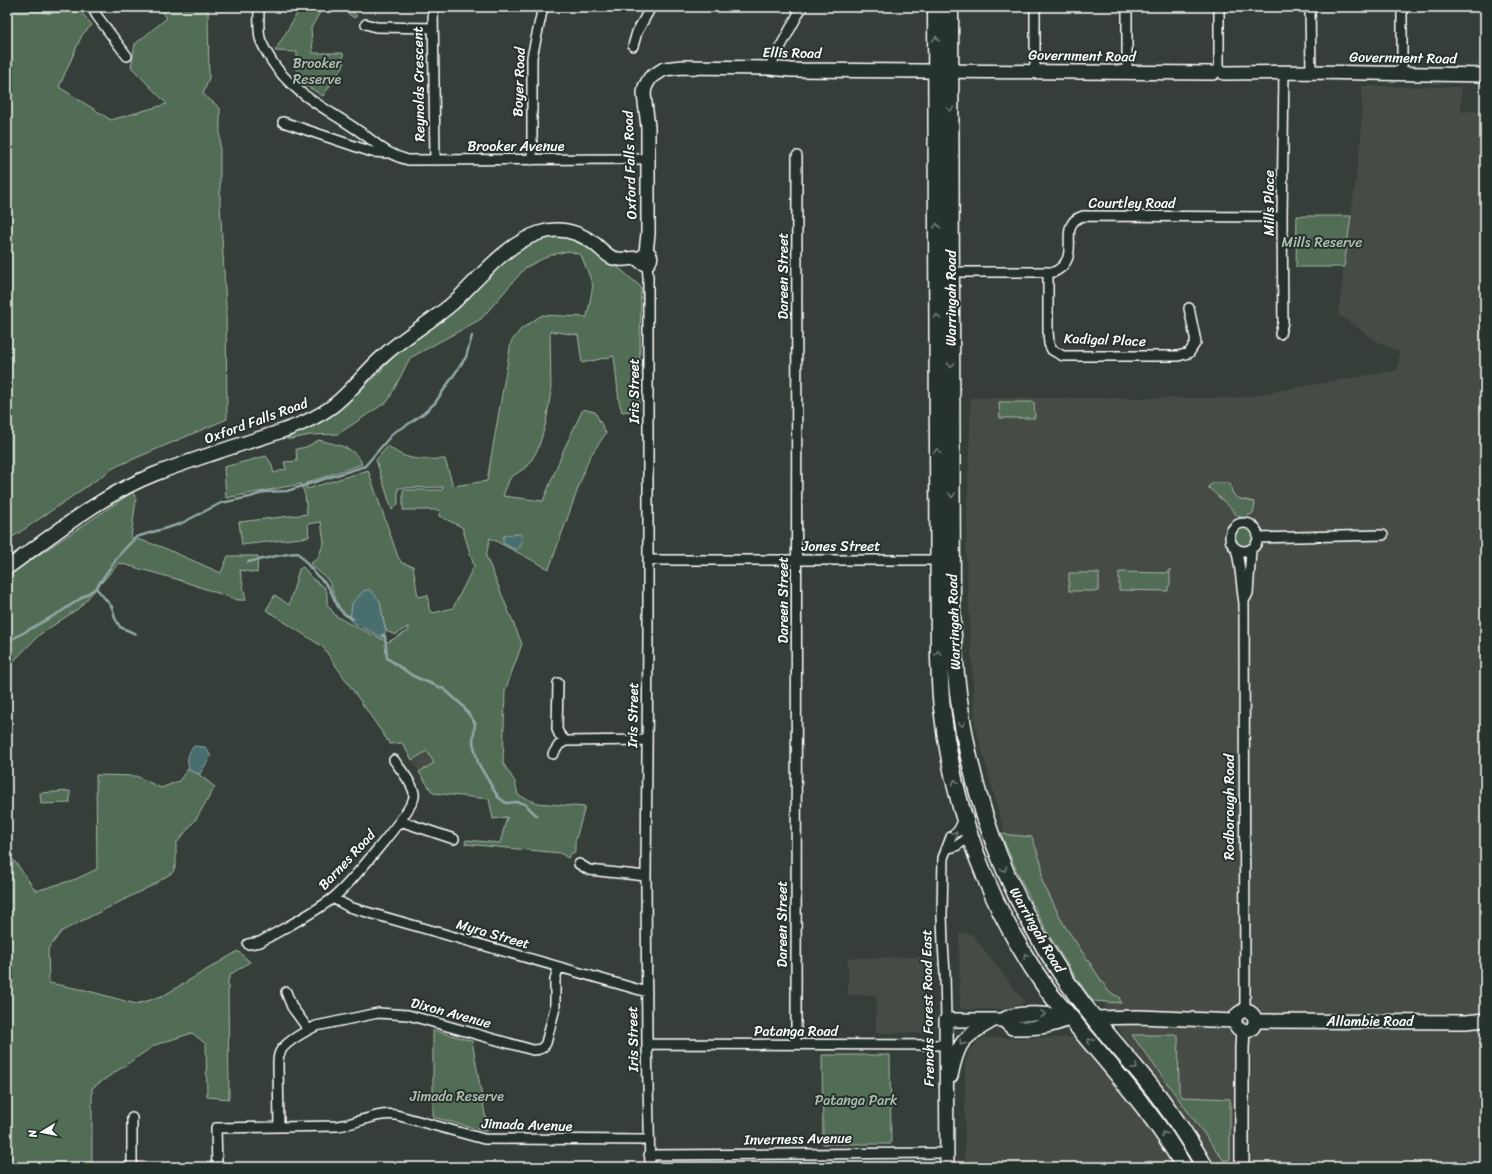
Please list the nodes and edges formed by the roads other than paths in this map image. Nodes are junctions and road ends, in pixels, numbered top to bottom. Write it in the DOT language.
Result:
graph roads {
  1 [pos="92,7"];
  2 [pos="259,7"];
  3 [pos="432,7"];
  4 [pos="543,7"];
  5 [pos="651,7"];
  6 [pos="802,7"];
  7 [pos="936,7"];
  8 [pos="950,7"];
  9 [pos="1035,7"];
  10 [pos="1126,7"];
  11 [pos="1219,7"];
  12 [pos="1310,7"];
  13 [pos="1402,7"];
  14 [pos="366,24"];
  15 [pos="432,28"];
  16 [pos="633,46"];
  17 [pos="127,56"];
  18 [pos="769,68"];
  19 [pos="943,70"];
  20 [pos="1034,71"];
  21 [pos="1219,71"];
  22 [pos="1127,72"];
  23 [pos="1284,72"];
  24 [pos="1311,72"];
  25 [pos="1402,74"];
  26 [pos="1485,75"];
  27 [pos="650,78"];
  28 [pos="283,122"];
  29 [pos="386,153"];
  30 [pos="797,156"];
  31 [pos="648,159"];
  32 [pos="435,160"];
  33 [pos="532,160"];
  34 [pos="1282,217"];
  35 [pos="644,258"];
  36 [pos="951,272"];
  37 [pos="1048,272"];
  38 [pos="1189,308"];
  39 [pos="1280,334"];
  40 [pos="1382,536"];
  41 [pos="1258,538"];
  42 [pos="1236,549"];
  43 [pos="1251,550"];
  44 [pos="648,560"];
  45 [pos="797,560"];
  46 [pos="938,560"];
  47 [pos="7,568"];
  48 [pos="1244,603"];
  49 [pos="558,683"];
  50 [pos="647,740"];
  51 [pos="565,741"];
  52 [pos="553,754"];
  53 [pos="394,760"];
  54 [pos="965,819"];
  55 [pos="400,821"];
  56 [pos="970,837"];
  57 [pos="454,839"];
  58 [pos="946,849"];
  59 [pos="579,864"];
  60 [pos="646,876"];
  61 [pos="333,898"];
  62 [pos="248,944"];
  63 [pos="558,968"];
  64 [pos="286,992"];
  65 [pos="647,992"];
  66 [pos="1245,1011"];
  67 [pos="1070,1018"];
  68 [pos="1094,1018"];
  69 [pos="946,1020"];
  70 [pos="998,1020"];
  71 [pos="1485,1020"];
  72 [pos="1255,1021"];
  73 [pos="1239,1026"];
  74 [pos="308,1030"];
  75 [pos="647,1044"];
  76 [pos="796,1044"];
  77 [pos="946,1044"];
  78 [pos="947,1104"];
  79 [pos="132,1118"];
  80 [pos="279,1127"];
  81 [pos="649,1140"];
  82 [pos="947,1153"];
  83 [pos="649,1155"];
  84 [pos="132,1167"];
  85 [pos="217,1167"];
  86 [pos="650,1167"];
  87 [pos="947,1167"];
  88 [pos="1184,1167"];
  89 [pos="1205,1167"];
  90 [pos="1242,1167"];
  1 -- 17 [label="street"];
  2 -- 29 [label="street, Brooker Avenue"];
  3 -- 15 [label="street, Reynolds Crescent"];
  4 -- 33 [label="street, Boyer Road"];
  5 -- 16 [label="street"];
  6 -- 18 [label="street"];
  19 -- 7 [label="highway, Warringah Road, one-way"];
  8 -- 19 [label="highway, Warringah Road"];
  9 -- 20 [label="street"];
  10 -- 22 [label="street"];
  11 -- 21 [label="street"];
  12 -- 24 [label="street"];
  13 -- 25 [label="street"];
  14 -- 15 [label="street"];
  15 -- 32 [label="street, Reynolds Crescent"];
  18 -- 19 [label="street, Ellis Road"];
  18 -- 27 [label="street, Ellis Road"];
  19 -- 20 [label="street, Government Road"];
  19 -- 36 [label="highway, Warringah Road, one-way"];
  46 -- 19 [label="highway, Warringah Road, one-way"];
  20 -- 22 [label="street, Government Road"];
  21 -- 22 [label="street, Government Road"];
  21 -- 23 [label="street, Government Road"];
  23 -- 24 [label="street, Government Road"];
  23 -- 34 [label="street, Mills Place"];
  24 -- 25 [label="street, Government Road"];
  25 -- 26 [label="street, Government Road"];
  27 -- 31 [label="street, Oxford Falls Road"];
  28 -- 29 [label="street, Brooker Avenue"];
  29 -- 32 [label="street, Brooker Avenue"];
  30 -- 45 [label="street, Dareen Street"];
  31 -- 33 [label="street, Brooker Avenue"];
  31 -- 35 [label="street, Oxford Falls Road"];
  32 -- 33 [label="street, Brooker Avenue"];
  34 -- 37 [label="street, Courtley Road"];
  34 -- 39 [label="street, Mills Place"];
  35 -- 44 [label="street, Iris Street"];
  35 -- 47 [label="street, Oxford Falls Road"];
  36 -- 37 [label="street, Courtley Road"];
  36 -- 68 [label="highway, Warringah Road, one-way"];
  37 -- 38 [label="street, Kadigal Place"];
  40 -- 41 [label="street"];
  41 -- 42 [label="street"];
  41 -- 43 [label="street"];
  42 -- 43 [label="street"];
  42 -- 48 [label="street, Rodborough Road"];
  43 -- 48 [label="street, Rodborough Road"];
  44 -- 45 [label="street, Jones Street"];
  44 -- 50 [label="street, Iris Street"];
  45 -- 46 [label="street, Jones Street"];
  45 -- 76 [label="street, Dareen Street"];
  54 -- 46 [label="highway, Warringah Road, one-way"];
  48 -- 66 [label="street, Rodborough Road"];
  49 -- 51 [label="street"];
  50 -- 51 [label="street"];
  50 -- 60 [label="street, Iris Street"];
  51 -- 52 [label="street"];
  53 -- 55 [label="street, Barnes Road"];
  54 -- 56 [label="highway, Warringah Road"];
  58 -- 54 [label="street, Frenchs Forest Road East, one-way"];
  55 -- 57 [label="street"];
  55 -- 61 [label="street, Barnes Road"];
  56 -- 58 [label="street"];
  67 -- 56 [label="highway, Warringah Road, one-way"];
  58 -- 69 [label="street, Frenchs Forest Road East"];
  59 -- 60 [label="street"];
  60 -- 65 [label="street, Iris Street"];
  61 -- 62 [label="street, Barnes Road"];
  61 -- 63 [label="street, Myra Street"];
  63 -- 65 [label="street, Myra Street"];
  63 -- 74 [label="street, Dixon Avenue"];
  64 -- 74 [label="street"];
  65 -- 75 [label="street, Iris Street"];
  66 -- 72 [label="street"];
  66 -- 73 [label="street"];
  67 -- 68 [label="highway"];
  67 -- 70 [label="street"];
  88 -- 67 [label="highway, Warringah Road, one-way"];
  68 -- 73 [label="street"];
  68 -- 89 [label="highway, Warringah Road, one-way"];
  69 -- 70 [label="street"];
  69 -- 77 [label="street, Frenchs Forest Road East"];
  70 -- 78 [label="street, one-way"];
  71 -- 72 [label="street, Allambie Road"];
  72 -- 73 [label="street"];
  73 -- 90 [label="street"];
  74 -- 80 [label="street, Dixon Avenue"];
  75 -- 76 [label="street, Patanga Road"];
  75 -- 81 [label="street, Iris Street"];
  76 -- 77 [label="street, Patanga Road"];
  77 -- 78 [label="street, Frenchs Forest Road East"];
  78 -- 82 [label="street, Frenchs Forest Road East"];
  79 -- 84 [label="street"];
  80 -- 81 [label="street, Jimada Avenue"];
  80 -- 85 [label="street, Jimada Avenue"];
  81 -- 83 [label="street, Iris Street"];
  82 -- 83 [label="street, Inverness Avenue"];
  82 -- 87 [label="street, Frenchs Forest Road East"];
  83 -- 86 [label="street, Iris Street"];
}
